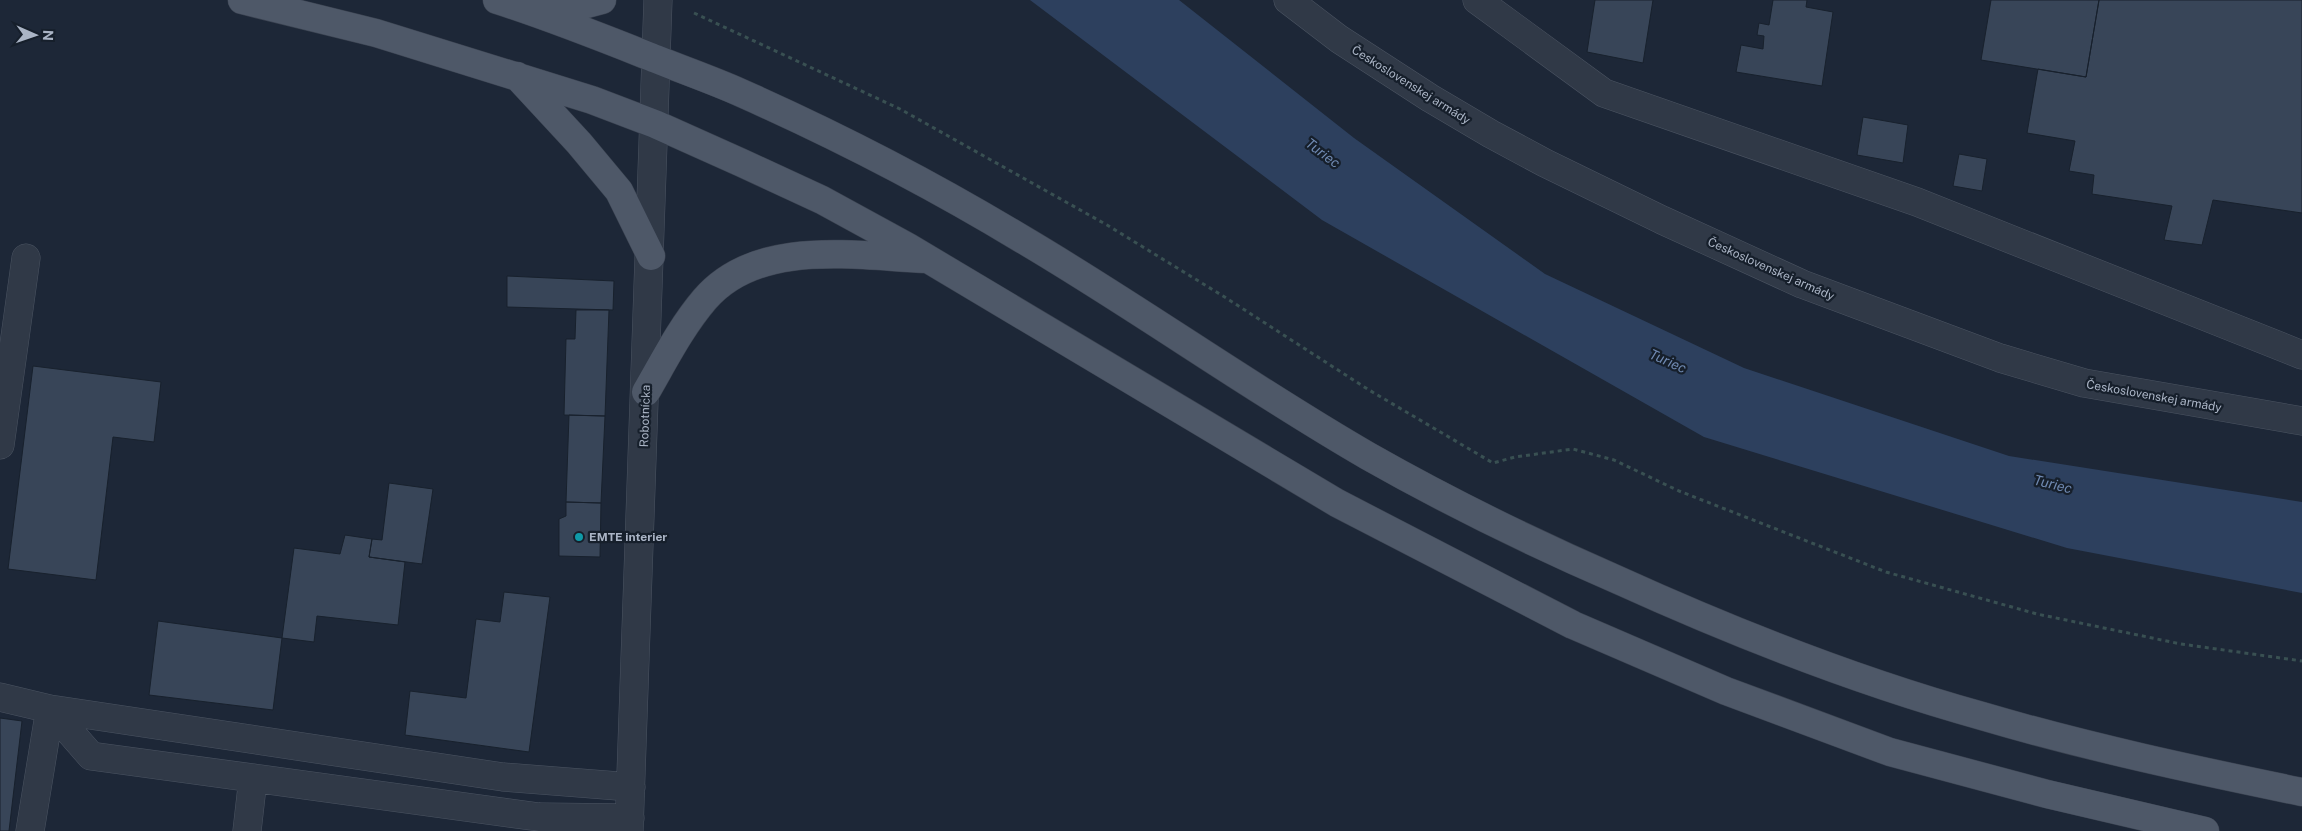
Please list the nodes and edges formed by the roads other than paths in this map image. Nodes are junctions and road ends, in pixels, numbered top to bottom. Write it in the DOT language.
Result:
graph roads {
  1 [pos="242,0"];
  2 [pos="497,0"];
  3 [pos="602,0"];
  4 [pos="658,0"];
  5 [pos="1288,0"];
  6 [pos="1477,0"];
  7 [pos="536,12"];
  8 [pos="656,59"];
  9 [pos="516,75"];
  10 [pos="655,124"];
  11 [pos="651,256"];
  12 [pos="26,258"];
  13 [pos="928,259"];
  14 [pos="2302,355"];
  15 [pos="646,392"];
  16 [pos="2302,421"];
  17 [pos="0,445"];
  18 [pos="0,698"];
  19 [pos="50,709"];
  20 [pos="253,778"];
  21 [pos="631,787"];
  22 [pos="2302,792"];
  23 [pos="507,822"];
  24 [pos="629,824"];
  25 [pos="30,831"];
  26 [pos="247,831"];
  27 [pos="2205,831"];
  1 -- 9 [label="main road"];
  2 -- 7 [label="main road"];
  3 -- 7 [label="main road"];
  4 -- 8 [label="street, Robotnícka"];
  5 -- 16 [label="street, Československej armády"];
  6 -- 14 [label="street"];
  7 -- 8 [label="main road"];
  8 -- 10 [label="street, Robotnícka"];
  8 -- 22 [label="main road"];
  9 -- 10 [label="main road"];
  9 -- 11 [label="main road"];
  10 -- 11 [label="street, Robotnícka"];
  10 -- 13 [label="main road"];
  11 -- 15 [label="street, Robotnícka"];
  12 -- 17 [label="street"];
  13 -- 15 [label="main road"];
  13 -- 27 [label="main road"];
  15 -- 21 [label="street, Robotnícka"];
  18 -- 19 [label="street"];
  19 -- 20 [label="street"];
  19 -- 21 [label="street"];
  19 -- 25 [label="street"];
  20 -- 23 [label="street"];
  20 -- 26 [label="street"];
  21 -- 24 [label="street, Robotnícka"];
  23 -- 24 [label="street"];
}
